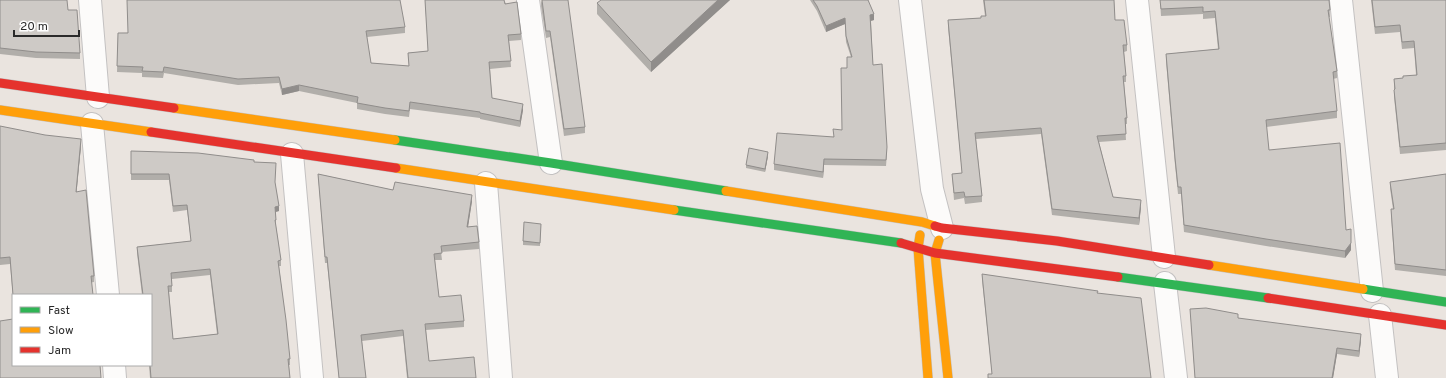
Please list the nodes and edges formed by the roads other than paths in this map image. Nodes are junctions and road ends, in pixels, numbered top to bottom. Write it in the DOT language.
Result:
graph roads {
  1 [pos="90,0"];
  2 [pos="528,0"];
  3 [pos="910,0"];
  4 [pos="1137,0"];
  5 [pos="1341,0"];
  6 [pos="0,83"];
  7 [pos="98,97"];
  8 [pos="0,110"];
  9 [pos="92,124"];
  10 [pos="292,154"];
  11 [pos="551,163"];
  12 [pos="486,183"];
  13 [pos="932,225"];
  14 [pos="918,248"];
  15 [pos="935,253"];
  16 [pos="1164,257"];
  17 [pos="1165,283"];
  18 [pos="1372,291"];
  19 [pos="108,294"];
  20 [pos="1446,302"];
  21 [pos="1380,315"];
  22 [pos="1446,325"];
  23 [pos="114,366"];
  24 [pos="115,378"];
  25 [pos="312,378"];
  26 [pos="501,378"];
  27 [pos="928,378"];
  28 [pos="948,378"];
  29 [pos="1176,378"];
  30 [pos="1387,378"];
  1 -- 7 [label="street"];
  2 -- 11 [label="street"];
  3 -- 13 [label="street"];
  4 -- 16 [label="street"];
  5 -- 18 [label="street"];
  6 -- 7 [label="street"];
  7 -- 11 [label="street"];
  8 -- 9 [label="street"];
  9 -- 10 [label="street"];
  9 -- 19 [label="street"];
  10 -- 12 [label="street"];
  10 -- 25 [label="street"];
  11 -- 13 [label="street"];
  12 -- 14 [label="street"];
  12 -- 26 [label="street"];
  13 -- 14 [label="street"];
  13 -- 15 [label="street"];
  13 -- 16 [label="street"];
  14 -- 15 [label="street"];
  14 -- 27 [label="street"];
  15 -- 17 [label="street"];
  15 -- 28 [label="street"];
  16 -- 18 [label="street"];
  17 -- 21 [label="street"];
  17 -- 29 [label="street"];
  18 -- 20 [label="street"];
  21 -- 22 [label="street"];
  21 -- 30 [label="street"];
  23 -- 24 [label="street"];
}
